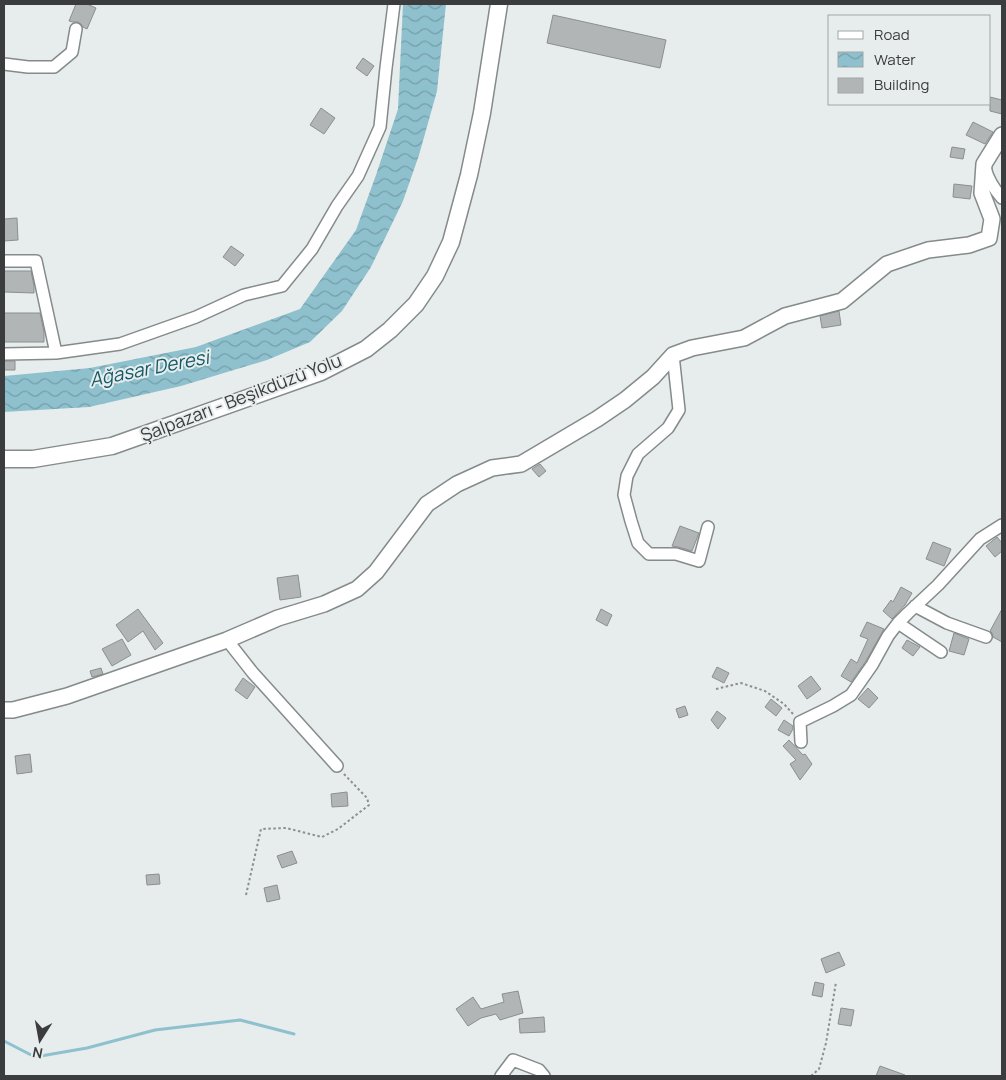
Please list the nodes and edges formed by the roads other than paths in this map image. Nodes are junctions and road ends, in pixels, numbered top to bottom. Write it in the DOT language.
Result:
graph roads {
  1 [pos="394,4"];
  2 [pos="499,4"];
  3 [pos="76,29"];
  4 [pos="4,64"];
  5 [pos="1002,135"];
  6 [pos="984,164"];
  7 [pos="1002,198"];
  8 [pos="4,261"];
  9 [pos="56,352"];
  10 [pos="4,354"];
  11 [pos="673,355"];
  12 [pos="4,459"];
  13 [pos="1002,525"];
  14 [pos="708,526"];
  15 [pos="916,606"];
  16 [pos="898,623"];
  17 [pos="986,637"];
  18 [pos="227,640"];
  19 [pos="940,652"];
  20 [pos="4,710"];
  21 [pos="801,742"];
  22 [pos="337,766"];
  23 [pos="501,1076"];
  24 [pos="544,1076"];
  1 -- 9 [label="street"];
  2 -- 12 [label="main road, Şalpazarı - Beşikdüzü Yolu"];
  3 -- 4 [label="street"];
  5 -- 6 [label="street"];
  6 -- 7 [label="street"];
  6 -- 11 [label="street"];
  8 -- 9 [label="street"];
  9 -- 10 [label="street"];
  11 -- 14 [label="street"];
  11 -- 18 [label="street"];
  13 -- 15 [label="street"];
  15 -- 16 [label="street"];
  15 -- 17 [label="street"];
  16 -- 19 [label="street"];
  16 -- 21 [label="street"];
  18 -- 20 [label="street"];
  18 -- 22 [label="street"];
  23 -- 24 [label="street"];
}
